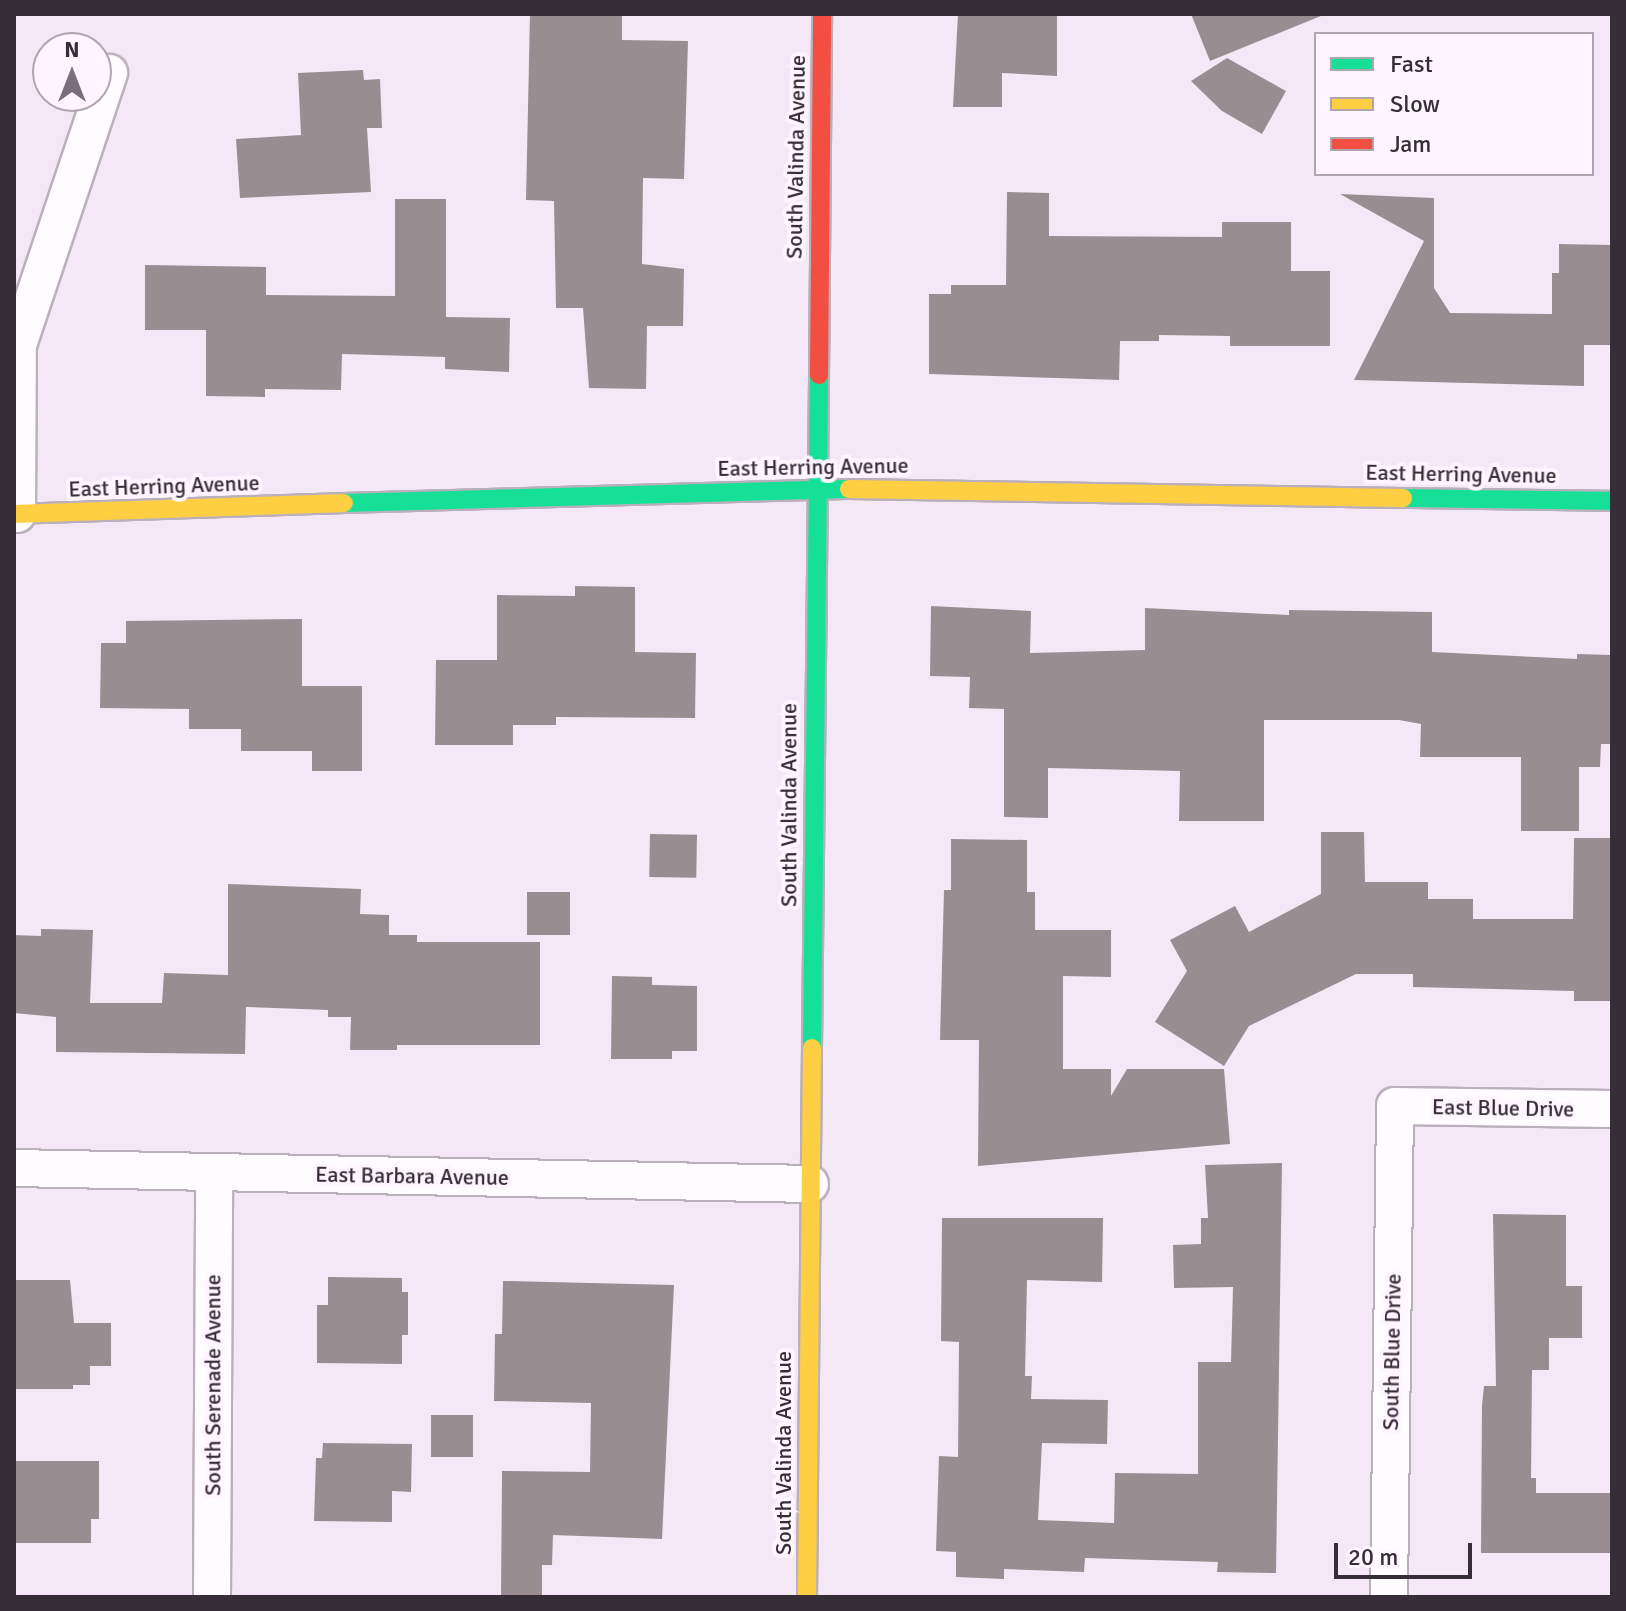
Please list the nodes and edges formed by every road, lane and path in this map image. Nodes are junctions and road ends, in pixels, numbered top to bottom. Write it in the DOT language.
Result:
graph roads {
  1 [pos="822,14"];
  2 [pos="96,112"];
  3 [pos="816,488"];
  4 [pos="1612,501"];
  5 [pos="15,514"];
  6 [pos="1395,1106"];
  7 [pos="1612,1109"];
  8 [pos="14,1168"];
  9 [pos="214,1172"];
  10 [pos="810,1184"];
  11 [pos="212,1597"];
  12 [pos="807,1597"];
  13 [pos="1389,1597"];
  1 -- 3 [label="main road, South Valinda Avenue"];
  2 -- 5 [label="street"];
  3 -- 4 [label="main road, East Herring Avenue"];
  3 -- 5 [label="main road, East Herring Avenue"];
  3 -- 10 [label="main road, South Valinda Avenue"];
  6 -- 7 [label="street, East Blue Drive"];
  6 -- 13 [label="street, South Blue Drive"];
  8 -- 9 [label="street, East Barbara Avenue"];
  9 -- 10 [label="street, East Barbara Avenue"];
  9 -- 11 [label="street, South Serenade Avenue"];
  10 -- 12 [label="main road, South Valinda Avenue"];
}
